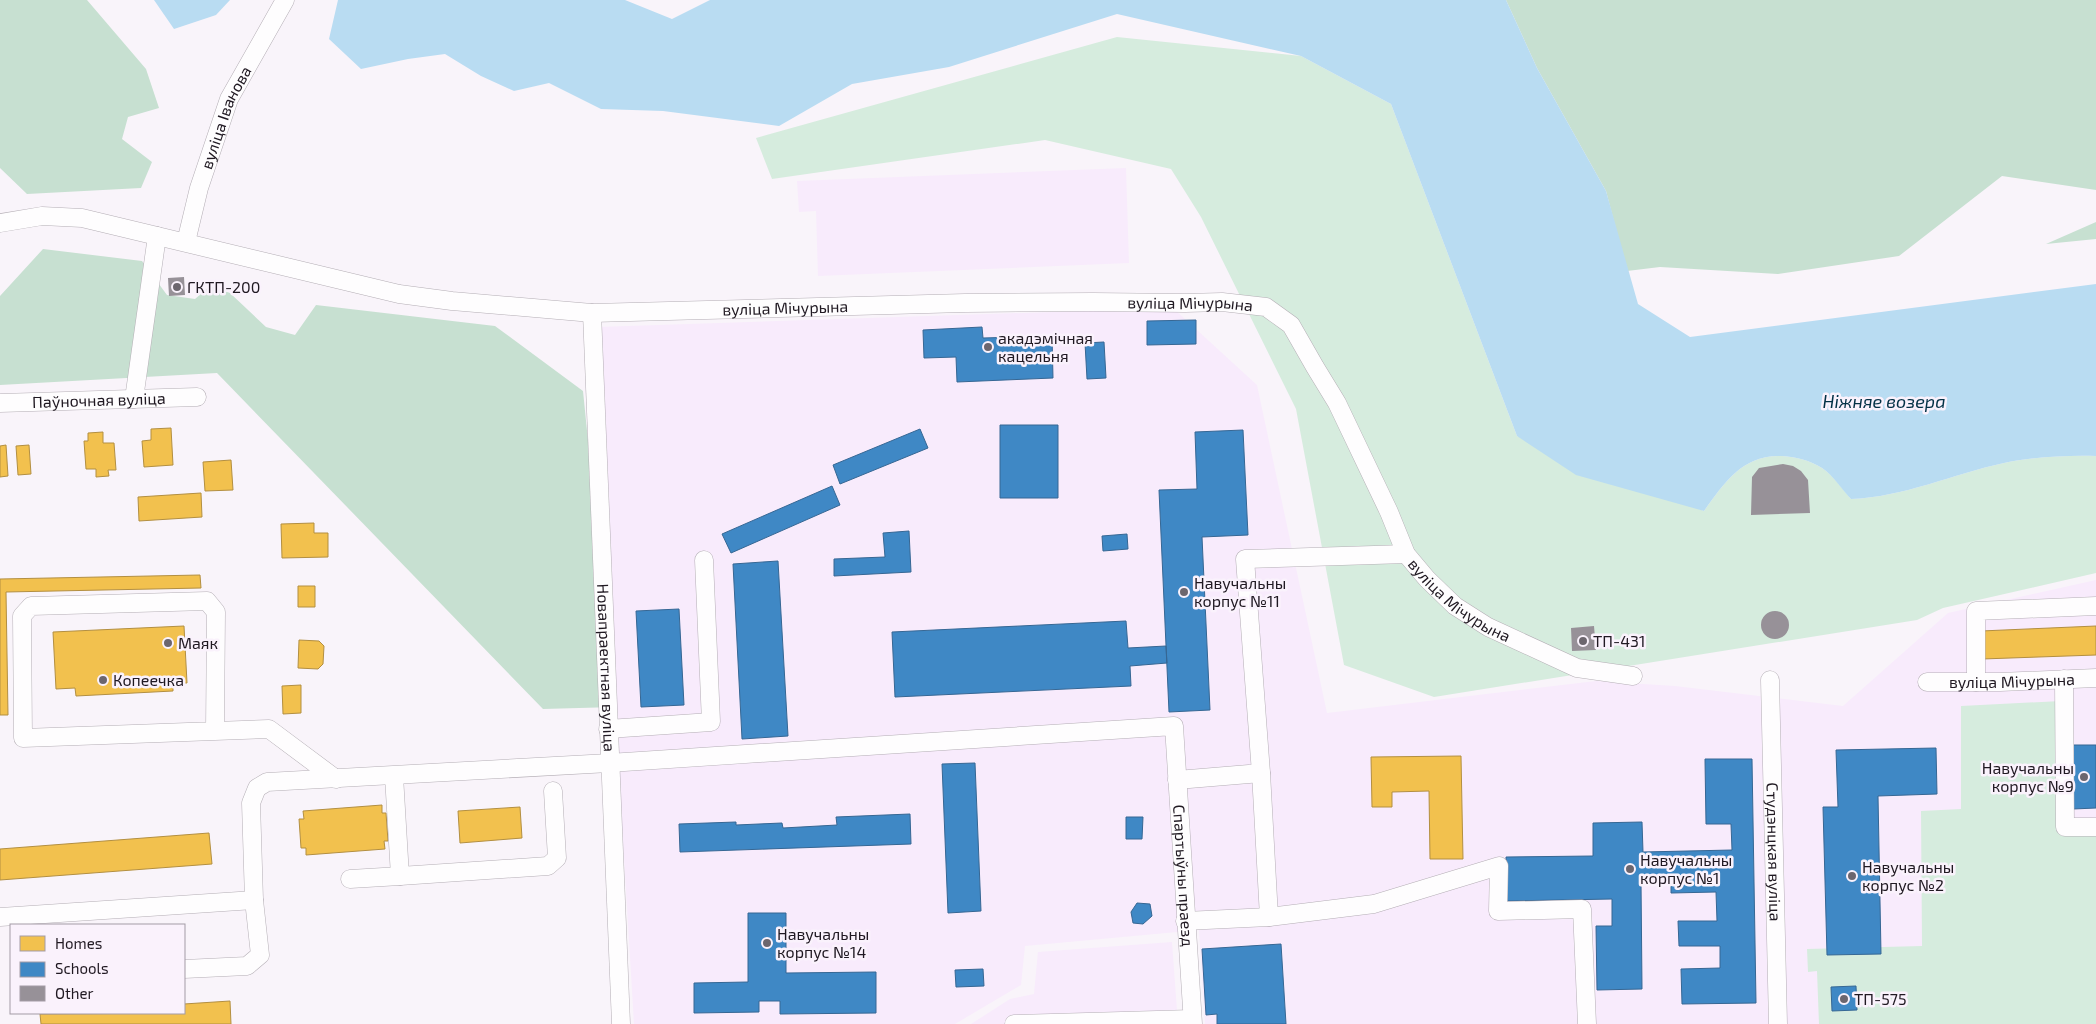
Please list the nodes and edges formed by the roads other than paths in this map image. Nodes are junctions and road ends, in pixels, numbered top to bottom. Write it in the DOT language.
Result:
graph roads {
  1 [pos="285,0"];
  2 [pos="0,223"];
  3 [pos="157,236"];
  4 [pos="186,242"];
  5 [pos="592,312"];
  6 [pos="198,397"];
  7 [pos="134,399"];
  8 [pos="0,403"];
  9 [pos="1406,554"];
  10 [pos="704,560"];
  11 [pos="2096,606"];
  12 [pos="1632,676"];
  13 [pos="2096,678"];
  14 [pos="2064,679"];
  15 [pos="1770,680"];
  16 [pos="1927,682"];
  17 [pos="1976,682"];
  18 [pos="608,728"];
  19 [pos="215,731"];
  20 [pos="609,763"];
  21 [pos="1261,774"];
  22 [pos="394,776"];
  23 [pos="336,779"];
  24 [pos="1177,780"];
  25 [pos="553,791"];
  26 [pos="2096,827"];
  27 [pos="400,876"];
  28 [pos="350,879"];
  29 [pos="254,900"];
  30 [pos="0,917"];
  31 [pos="1269,917"];
  32 [pos="1185,921"];
  33 [pos="185,969"];
  34 [pos="1193,1021"];
  35 [pos="1147,1022"];
  36 [pos="621,1024"];
  37 [pos="1014,1024"];
  38 [pos="1587,1024"];
  39 [pos="1778,1024"];
  1 -- 4 [label="street, вуліца Іванова"];
  2 -- 3 [label="street, вуліца Мічурына"];
  3 -- 4 [label="street, вуліца Мічурына"];
  3 -- 7 [label="street"];
  4 -- 5 [label="street, вуліца Мічурына"];
  5 -- 9 [label="street, вуліца Мічурына"];
  5 -- 18 [label="street, Новапраектная вуліца"];
  6 -- 7 [label="street, Паўночная вуліца"];
  7 -- 8 [label="street, Паўночная вуліца"];
  9 -- 12 [label="street, вуліца Мічурына"];
  9 -- 21 [label="street"];
  10 -- 18 [label="street"];
  11 -- 17 [label="street"];
  13 -- 14 [label="street, вуліца Мічурына"];
  14 -- 17 [label="street, вуліца Мічурына"];
  14 -- 26 [label="street"];
  15 -- 39 [label="street, Студэнцкая вуліца"];
  16 -- 17 [label="street, вуліца Мічурына"];
  18 -- 20 [label="street, Новапраектная вуліца"];
  19 -- 19 [label="street"];
  19 -- 23 [label="street"];
  20 -- 22 [label="street"];
  20 -- 24 [label="street, Спартыўны праезд"];
  20 -- 36 [label="street, Новапраектная вуліца"];
  21 -- 24 [label="street"];
  21 -- 31 [label="street"];
  22 -- 23 [label="street"];
  22 -- 27 [label="street"];
  23 -- 29 [label="street"];
  24 -- 32 [label="street, Спартыўны праезд"];
  25 -- 27 [label="street"];
  27 -- 28 [label="street"];
  29 -- 30 [label="street"];
  29 -- 33 [label="street"];
  31 -- 32 [label="street"];
  31 -- 38 [label="street"];
  32 -- 34 [label="street, Спартыўны праезд"];
  34 -- 35 [label="street"];
  35 -- 37 [label="street"];
}
